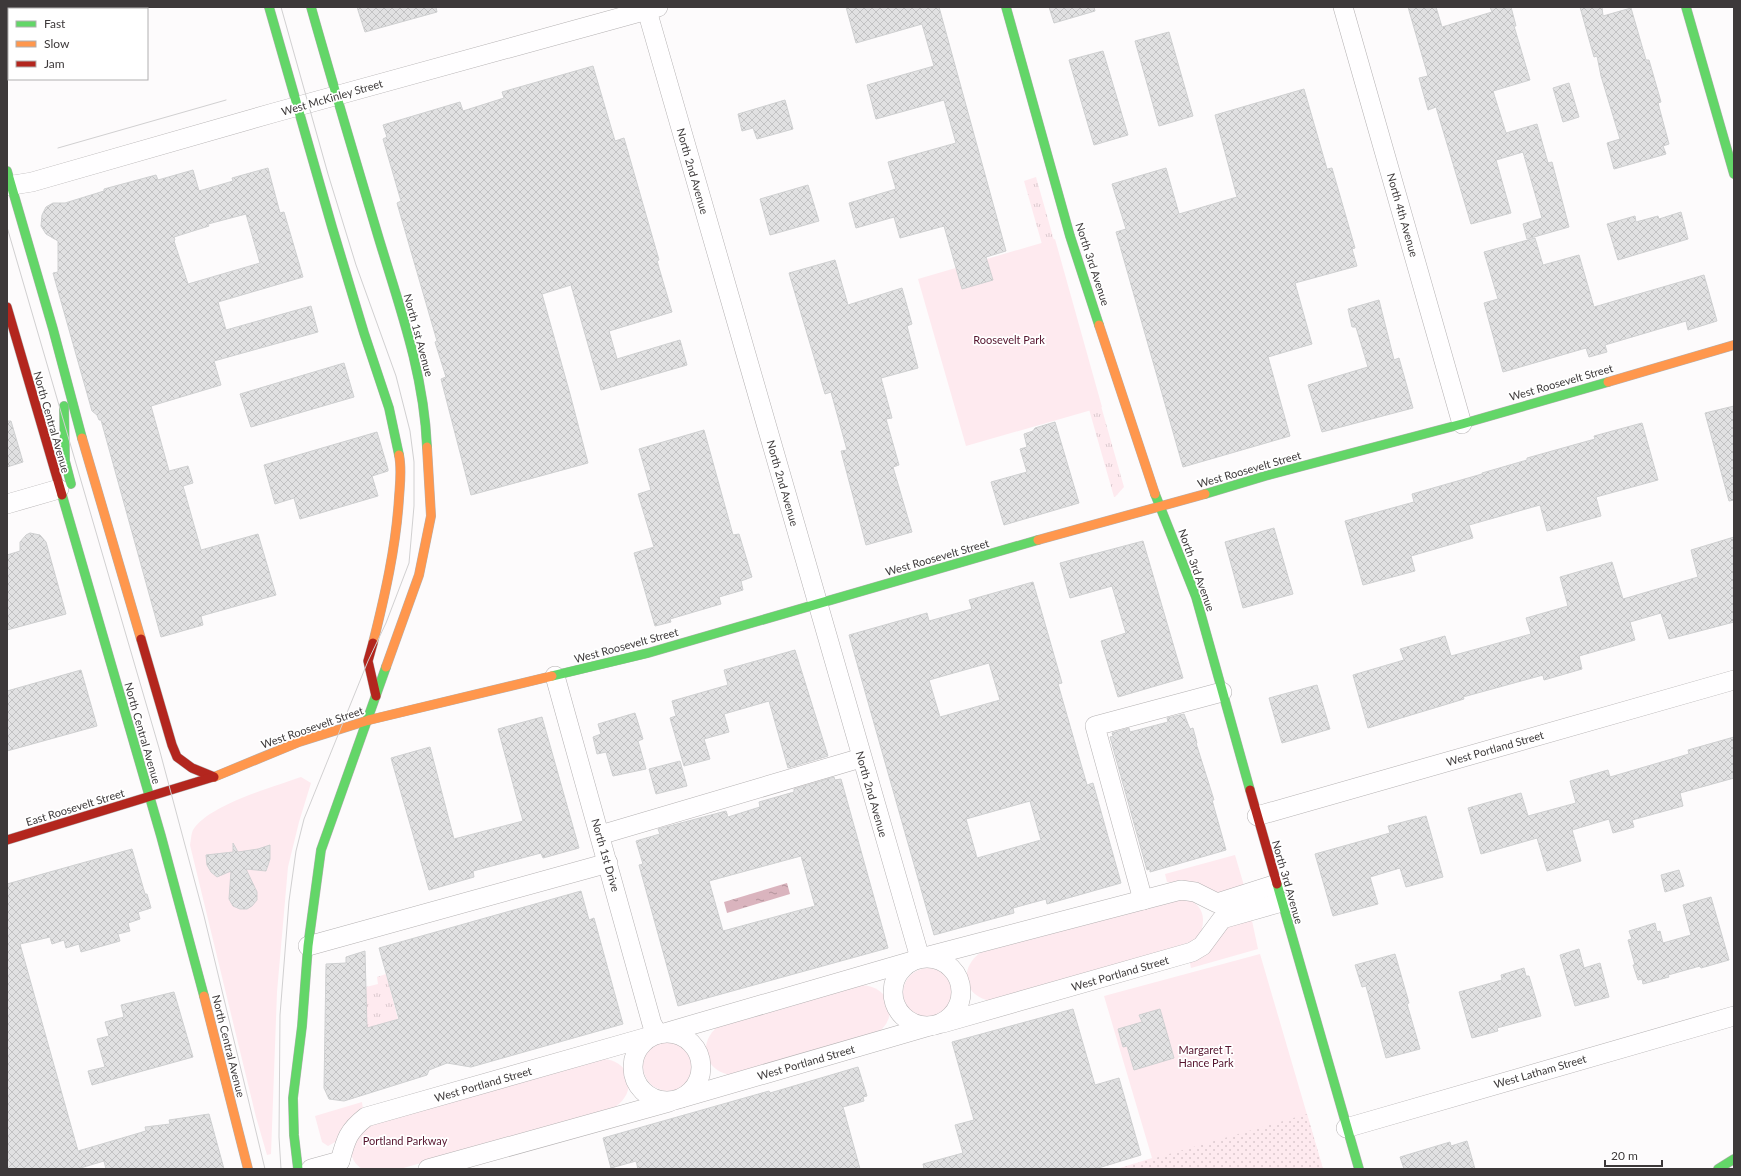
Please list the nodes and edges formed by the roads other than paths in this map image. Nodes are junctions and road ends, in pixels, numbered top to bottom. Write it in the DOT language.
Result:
graph roads {
  1 [pos="269,7"];
  2 [pos="311,7"];
  3 [pos="1006,7"];
  4 [pos="1344,7"];
  5 [pos="1686,7"];
  6 [pos="651,8"];
  7 [pos="336,96"];
  8 [pos="298,106"];
  9 [pos="1734,174"];
  10 [pos="8,181"];
  11 [pos="7,306"];
  12 [pos="53,329"];
  13 [pos="1734,345"];
  14 [pos="1462,424"];
  15 [pos="66,493"];
  16 [pos="7,504"];
  17 [pos="1158,507"];
  18 [pos="80,524"];
  19 [pos="78,552"];
  20 [pos="818,604"];
  21 [pos="555,676"];
  22 [pos="1734,680"];
  23 [pos="1222,692"];
  24 [pos="376,696"];
  25 [pos="369,720"];
  26 [pos="861,758"];
  27 [pos="213,777"];
  28 [pos="150,797"];
  29 [pos="1257,816"];
  30 [pos="600,835"];
  31 [pos="7,840"];
  32 [pos="608,863"];
  33 [pos="1277,884"];
  34 [pos="1143,900"];
  35 [pos="1282,902"];
  36 [pos="1219,911"];
  37 [pos="308,946"];
  38 [pos="919,959"];
  39 [pos="1734,1016"];
  40 [pos="937,1024"];
  41 [pos="658,1034"];
  42 [pos="676,1100"];
  43 [pos="1346,1128"];
  44 [pos="1734,1159"];
  45 [pos="345,1165"];
  46 [pos="248,1169"];
  47 [pos="298,1169"];
  48 [pos="311,1169"];
  49 [pos="428,1169"];
  50 [pos="1359,1169"];
  51 [pos="1718,1169"];
  1 -- 8 [label="main road, North 1st Avenue"];
  2 -- 7 [label="main road, North 1st Avenue"];
  3 -- 17 [label="main road, North 3rd Avenue"];
  4 -- 14 [label="street, North 4th Avenue"];
  5 -- 9 [label="main road"];
  6 -- 7 [label="street, West McKinley Street"];
  6 -- 20 [label="street, North 2nd Avenue"];
  7 -- 8 [label="street, West McKinley Street"];
  7 -- 24 [label="main road, North 1st Avenue"];
  8 -- 10 [label="street, West McKinley Street"];
  8 -- 24 [label="main road, North 1st Avenue"];
  10 -- 12 [label="main road"];
  11 -- 15 [label="main road, North Central Avenue"];
  12 -- 15 [label="main road"];
  12 -- 27 [label="main road"];
  13 -- 14 [label="main road, West Roosevelt Street"];
  14 -- 17 [label="main road, West Roosevelt Street"];
  15 -- 16 [label="street"];
  15 -- 19 [label="main road, North Central Avenue"];
  17 -- 20 [label="main road, West Roosevelt Street"];
  17 -- 23 [label="main road, North 3rd Avenue"];
  18 -- 19 [label="main road"];
  19 -- 28 [label="main road, North Central Avenue"];
  20 -- 21 [label="main road, West Roosevelt Street"];
  20 -- 26 [label="street, North 2nd Avenue"];
  21 -- 25 [label="main road, West Roosevelt Street"];
  21 -- 30 [label="street, North 1st Drive"];
  22 -- 29 [label="street, West Portland Street"];
  23 -- 29 [label="main road, North 3rd Avenue"];
  23 -- 34 [label="street"];
  24 -- 25 [label="main road, North 1st Avenue"];
  25 -- 27 [label="main road, West Roosevelt Street"];
  25 -- 37 [label="main road"];
  26 -- 30 [label="street"];
  26 -- 38 [label="street, North 2nd Avenue"];
  27 -- 28 [label="main road, West Roosevelt Street"];
  28 -- 31 [label="main road, East Roosevelt Street"];
  28 -- 46 [label="main road, North Central Avenue"];
  29 -- 33 [label="main road, North 3rd Avenue"];
  30 -- 32 [label="street, North 1st Drive"];
  32 -- 37 [label="street"];
  32 -- 41 [label="street, North 1st Drive"];
  33 -- 35 [label="main road, North 3rd Avenue"];
  33 -- 36 [label="street"];
  34 -- 36 [label="street, West Portland Street"];
  34 -- 38 [label="street, West Portland Street"];
  35 -- 36 [label="street"];
  35 -- 43 [label="main road, North 3rd Avenue"];
  36 -- 40 [label="street, West Portland Street"];
  37 -- 47 [label="main road"];
  38 -- 40 [label="street, West Portland Street"];
  38 -- 40 [label="street, West Portland Street"];
  38 -- 41 [label="street, West Portland Street"];
  39 -- 43 [label="street, West Latham Street"];
  40 -- 42 [label="street, West Portland Street"];
  41 -- 42 [label="street, West Portland Street"];
  41 -- 42 [label="street, West Portland Street"];
  41 -- 45 [label="street, West Portland Street"];
  42 -- 49 [label="street, West Portland Street"];
  43 -- 50 [label="main road, North 3rd Avenue"];
  44 -- 51 [label="main road"];
  45 -- 48 [label="street, West Portland Street"];
}
